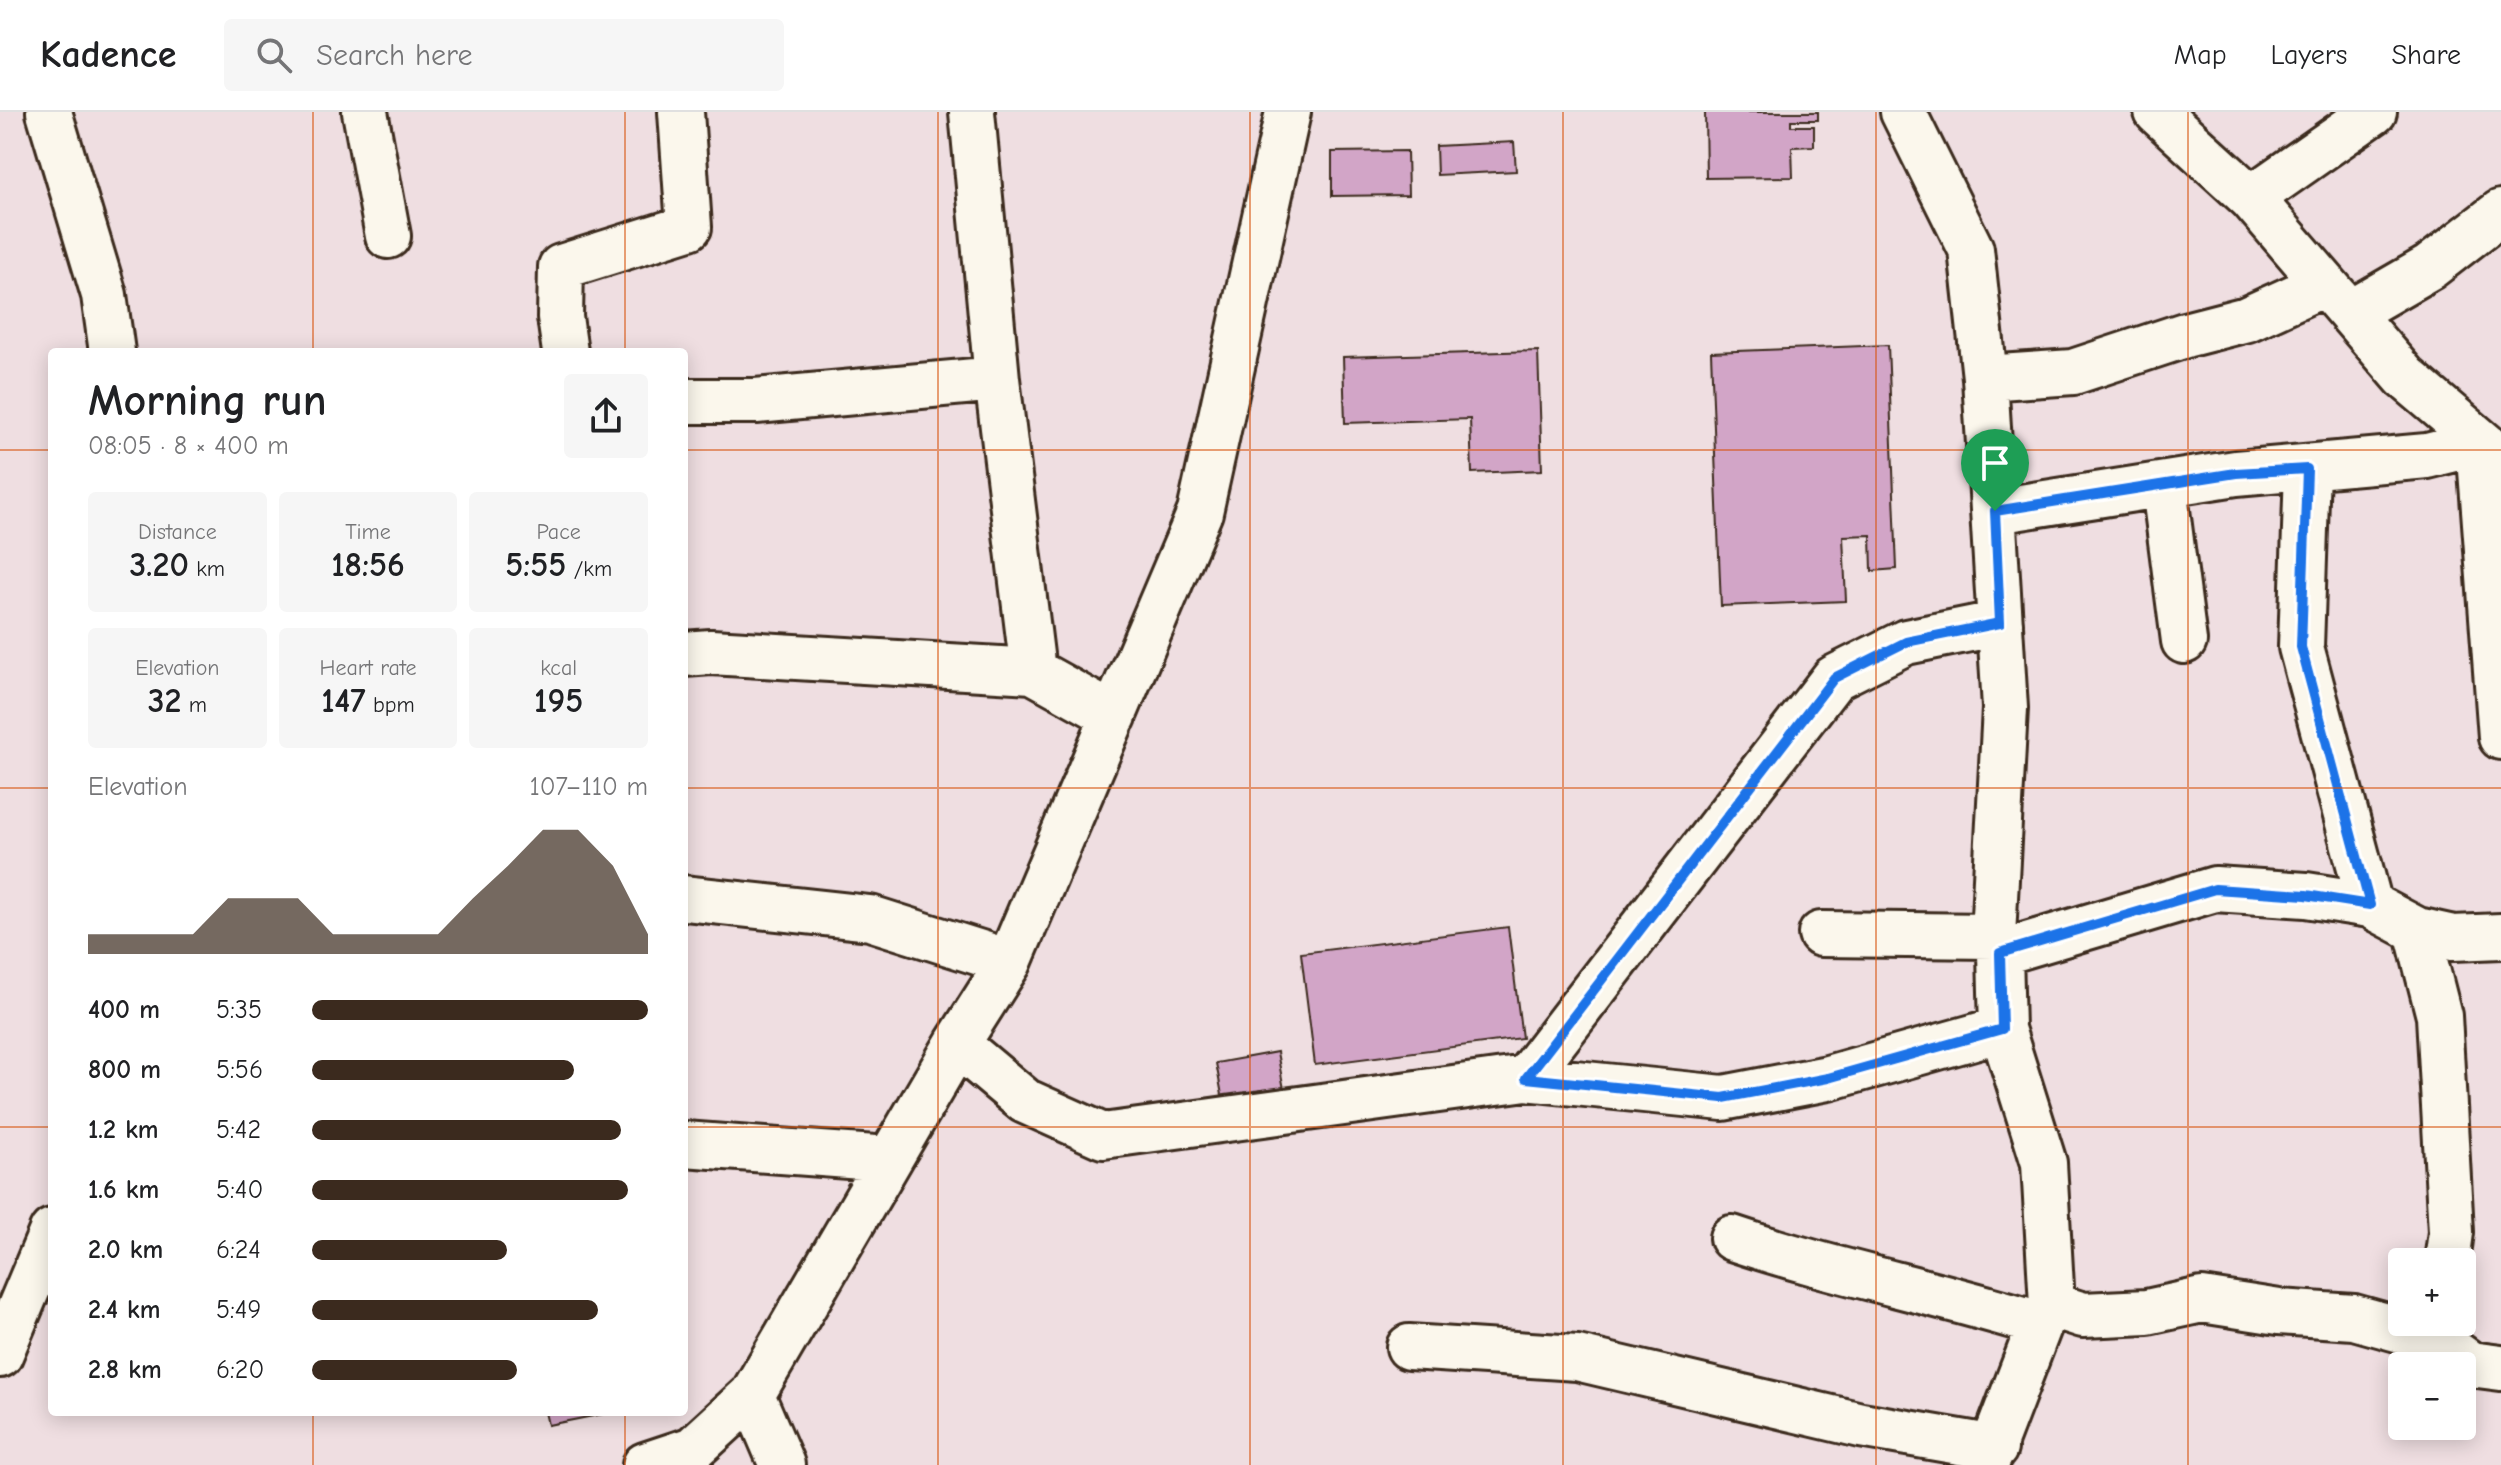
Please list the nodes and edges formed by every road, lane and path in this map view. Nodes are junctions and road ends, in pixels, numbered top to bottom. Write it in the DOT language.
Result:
graph roads {
  1 [pos="49,112"];
  2 [pos="365,112"];
  3 [pos="681,112"];
  4 [pos="972,112"];
  5 [pos="1288,112"];
  6 [pos="1903,112"];
  7 [pos="2157,112"];
  8 [pos="2374,112"];
  9 [pos="2251,198"];
  10 [pos="2501,212"];
  11 [pos="388,236"];
  12 [pos="2338,298"];
  13 [pos="111,348"];
  14 [pos="564,348"];
  15 [pos="1985,378"];
  16 [pos="997,379"];
  17 [pos="688,401"];
  18 [pos="2490,450"];
  19 [pos="2307,469"];
  20 [pos="2164,487"];
  21 [pos="1995,511"];
  22 [pos="2000,623"];
  23 [pos="2184,641"];
  24 [pos="688,654"];
  25 [pos="1033,671"];
  26 [pos="1114,716"];
  27 [pos="2501,737"];
  28 [pos="688,898"];
  29 [pos="2370,905"];
  30 [pos="2417,930"];
  31 [pos="1821,934"];
  32 [pos="2501,936"];
  33 [pos="1996,945"];
  34 [pos="1009,962"];
  35 [pos="2002,1029"];
  36 [pos="957,1044"];
  37 [pos="1526,1078"];
  38 [pos="688,1144"];
  39 [pos="889,1159"];
  40 [pos="1732,1238"];
  41 [pos="48,1241"];
  42 [pos="2449,1248"];
  43 [pos="2046,1315"];
  44 [pos="2388,1323"];
  45 [pos="2444,1336"];
  46 [pos="1409,1347"];
  47 [pos="0,1355"];
  48 [pos="2501,1368"];
  49 [pos="752,1395"];
  50 [pos="1991,1457"];
  51 [pos="645,1465"];
  52 [pos="782,1465"];
  1 -- 13 [label="street"];
  2 -- 11 [label="street"];
  3 -- 14 [label="street"];
  4 -- 16 [label="street"];
  5 -- 26 [label="street"];
  6 -- 15 [label="street"];
  7 -- 9 [label="street"];
  8 -- 9 [label="street"];
  9 -- 12 [label="street"];
  10 -- 12 [label="street"];
  12 -- 15 [label="street"];
  12 -- 18 [label="street"];
  15 -- 21 [label="street"];
  16 -- 17 [label="street"];
  16 -- 25 [label="street"];
  18 -- 19 [label="street"];
  18 -- 27 [label="street"];
  19 -- 20 [label="street"];
  19 -- 29 [label="street"];
  20 -- 21 [label="street"];
  20 -- 23 [label="street"];
  21 -- 22 [label="street"];
  22 -- 33 [label="street"];
  22 -- 37 [label="street"];
  24 -- 25 [label="street"];
  25 -- 26 [label="street"];
  26 -- 34 [label="street"];
  28 -- 34 [label="street"];
  29 -- 30 [label="street"];
  29 -- 33 [label="street"];
  30 -- 32 [label="street"];
  30 -- 42 [label="street"];
  31 -- 33 [label="street"];
  33 -- 35 [label="street"];
  34 -- 36 [label="street"];
  35 -- 37 [label="street"];
  35 -- 43 [label="street"];
  36 -- 37 [label="street"];
  36 -- 39 [label="street"];
  38 -- 39 [label="street"];
  39 -- 49 [label="street"];
  40 -- 43 [label="street"];
  41 -- 47 [label="street"];
  43 -- 44 [label="street"];
  43 -- 50 [label="street"];
  45 -- 48 [label="street"];
  46 -- 50 [label="street"];
  49 -- 51 [label="street"];
  49 -- 52 [label="street"];
}
